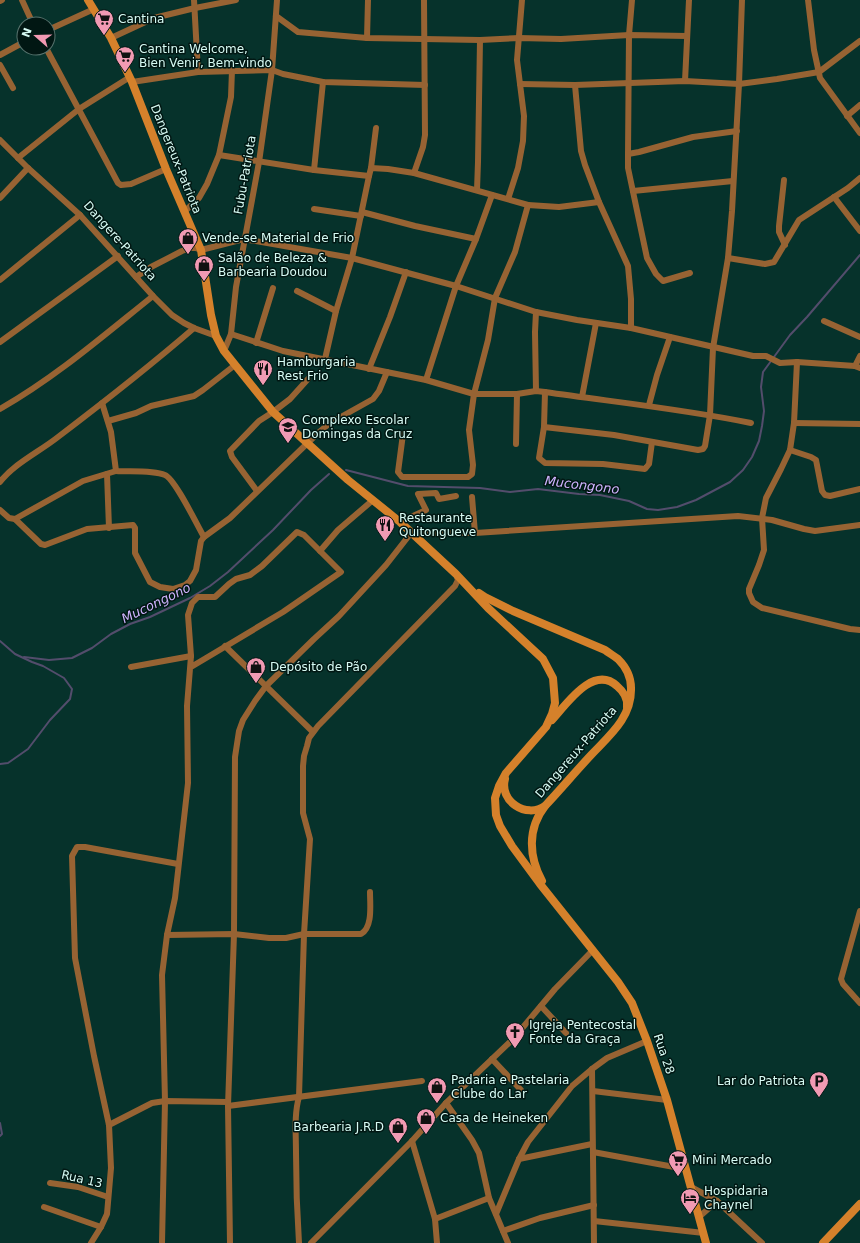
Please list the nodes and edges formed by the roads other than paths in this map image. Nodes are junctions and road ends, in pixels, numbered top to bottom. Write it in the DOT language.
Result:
graph roads {
  1 [pos="22,0"];
  2 [pos="88,0"];
  3 [pos="194,0"];
  4 [pos="236,0"];
  5 [pos="277,0"];
  6 [pos="368,0"];
  7 [pos="424,0"];
  8 [pos="522,0"];
  9 [pos="632,0"];
  10 [pos="689,0"];
  11 [pos="742,0"];
  12 [pos="808,0"];
  13 [pos="195,8"];
  14 [pos="94,9"];
  15 [pos="30,16"];
  16 [pos="276,16"];
  17 [pos="56,26"];
  18 [pos="629,35"];
  19 [pos="687,36"];
  20 [pos="111,38"];
  21 [pos="367,38"];
  22 [pos="519,38"];
  23 [pos="425,39"];
  24 [pos="480,40"];
  25 [pos="860,41"];
  26 [pos="16,46"];
  27 [pos="0,55"];
  28 [pos="50,56"];
  29 [pos="0,65"];
  30 [pos="232,70"];
  31 [pos="272,70"];
  32 [pos="198,72"];
  33 [pos="819,72"];
  34 [pos="131,79"];
  35 [pos="685,81"];
  36 [pos="323,82"];
  37 [pos="629,82"];
  38 [pos="520,84"];
  39 [pos="739,84"];
  40 [pos="425,85"];
  41 [pos="575,85"];
  42 [pos="12,88"];
  43 [pos="860,105"];
  44 [pos="79,109"];
  45 [pos="847,116"];
  46 [pos="376,128"];
  47 [pos="737,131"];
  48 [pos="860,133"];
  49 [pos="0,140"];
  50 [pos="628,154"];
  51 [pos="219,155"];
  52 [pos="18,158"];
  53 [pos="259,162"];
  54 [pos="28,168"];
  55 [pos="371,168"];
  56 [pos="166,169"];
  57 [pos="314,170"];
  58 [pos="414,173"];
  59 [pos="369,176"];
  60 [pos="860,178"];
  61 [pos="784,180"];
  62 [pos="733,181"];
  63 [pos="477,190"];
  64 [pos="633,191"];
  65 [pos="492,195"];
  66 [pos="834,197"];
  67 [pos="0,198"];
  68 [pos="508,199"];
  69 [pos="599,202"];
  70 [pos="528,205"];
  71 [pos="314,209"];
  72 [pos="185,211"];
  73 [pos="361,214"];
  74 [pos="80,215"];
  75 [pos="860,231"];
  76 [pos="244,239"];
  77 [pos="476,239"];
  78 [pos="784,245"];
  79 [pos="201,250"];
  80 [pos="118,256"];
  81 [pos="352,258"];
  82 [pos="728,258"];
  83 [pos="406,272"];
  84 [pos="690,273"];
  85 [pos="136,278"];
  86 [pos="0,280"];
  87 [pos="456,286"];
  88 [pos="273,288"];
  89 [pos="297,291"];
  90 [pos="153,296"];
  91 [pos="496,298"];
  92 [pos="336,311"];
  93 [pos="536,312"];
  94 [pos="824,320"];
  95 [pos="596,323"];
  96 [pos="194,328"];
  97 [pos="631,328"];
  98 [pos="231,334"];
  99 [pos="216,336"];
  100 [pos="670,337"];
  101 [pos="860,337"];
  102 [pos="0,342"];
  103 [pos="256,343"];
  104 [pos="713,348"];
  105 [pos="224,351"];
  106 [pos="860,356"];
  107 [pos="325,359"];
  108 [pos="797,362"];
  109 [pos="235,366"];
  110 [pos="858,367"];
  111 [pos="369,369"];
  112 [pos="387,372"];
  113 [pos="308,379"];
  114 [pos="426,380"];
  115 [pos="536,391"];
  116 [pos="545,392"];
  117 [pos="474,394"];
  118 [pos="517,394"];
  119 [pos="582,397"];
  120 [pos="102,403"];
  121 [pos="650,405"];
  122 [pos="0,409"];
  123 [pos="273,412"];
  124 [pos="710,415"];
  125 [pos="108,421"];
  126 [pos="751,423"];
  127 [pos="794,423"];
  128 [pos="860,424"];
  129 [pos="544,427"];
  130 [pos="403,434"];
  131 [pos="652,442"];
  132 [pos="308,443"];
  133 [pos="516,444"];
  134 [pos="790,450"];
  135 [pos="116,471"];
  136 [pos="107,474"];
  137 [pos="0,482"];
  138 [pos="860,490"];
  139 [pos="257,491"];
  140 [pos="456,496"];
  141 [pos="472,497"];
  142 [pos="373,500"];
  143 [pos="0,510"];
  144 [pos="762,518"];
  145 [pos="15,520"];
  146 [pos="400,522"];
  147 [pos="860,525"];
  148 [pos="109,528"];
  149 [pos="475,532"];
  150 [pos="411,533"];
  151 [pos="204,537"];
  152 [pos="320,551"];
  153 [pos="457,576"];
  154 [pos="860,630"];
  155 [pos="225,646"];
  156 [pos="191,656"];
  157 [pos="131,667"];
  158 [pos="190,667"];
  159 [pos="266,686"];
  160 [pos="626,714"];
  161 [pos="546,727"];
  162 [pos="313,732"];
  163 [pos="506,772"];
  164 [pos="545,806"];
  165 [pos="178,864"];
  166 [pos="370,892"];
  167 [pos="551,898"];
  168 [pos="860,911"];
  169 [pos="234,934"];
  170 [pos="304,934"];
  171 [pos="167,935"];
  172 [pos="593,950"];
  173 [pos="860,1003"];
  174 [pos="541,1006"];
  175 [pos="566,1033"];
  176 [pos="647,1041"];
  177 [pos="492,1059"];
  178 [pos="592,1069"];
  179 [pos="422,1081"];
  180 [pos="521,1090"];
  181 [pos="593,1091"];
  182 [pos="299,1097"];
  183 [pos="667,1100"];
  184 [pos="165,1101"];
  185 [pos="228,1104"];
  186 [pos="446,1104"];
  187 [pos="109,1125"];
  188 [pos="412,1141"];
  189 [pos="592,1144"];
  190 [pos="593,1152"];
  191 [pos="519,1159"];
  192 [pos="685,1169"];
  193 [pos="50,1183"];
  194 [pos="691,1187"];
  195 [pos="108,1197"];
  196 [pos="489,1198"];
  197 [pos="717,1201"];
  198 [pos="860,1204"];
  199 [pos="594,1205"];
  200 [pos="44,1207"];
  201 [pos="496,1214"];
  202 [pos="699,1217"];
  203 [pos="435,1220"];
  204 [pos="594,1221"];
  205 [pos="101,1227"];
  206 [pos="503,1231"];
  207 [pos="704,1233"];
  208 [pos="91,1243"];
  209 [pos="162,1243"];
  210 [pos="230,1243"];
  211 [pos="300,1243"];
  212 [pos="311,1243"];
  213 [pos="437,1243"];
  214 [pos="508,1243"];
  215 [pos="594,1243"];
  216 [pos="706,1243"];
  217 [pos="762,1243"];
  218 [pos="823,1243"];
  1 -- 15 [label="street"];
  2 -- 14 [label="street, Dangereux-Patriota"];
  3 -- 13 [label="street"];
  4 -- 13 [label="street"];
  5 -- 16 [label="street, Fubu-Patriota"];
  6 -- 21 [label="street"];
  7 -- 23 [label="street"];
  8 -- 22 [label="street"];
  9 -- 18 [label="street"];
  10 -- 19 [label="street"];
  11 -- 39 [label="street"];
  12 -- 33 [label="street"];
  13 -- 20 [label="street"];
  13 -- 32 [label="street"];
  14 -- 17 [label="street"];
  14 -- 20 [label="street, Dangereux-Patriota"];
  16 -- 21 [label="street"];
  16 -- 31 [label="street, Fubu-Patriota"];
  18 -- 19 [label="street"];
  18 -- 22 [label="street"];
  18 -- 37 [label="street"];
  19 -- 35 [label="street"];
  20 -- 34 [label="street, Dangereux-Patriota"];
  21 -- 23 [label="street"];
  22 -- 24 [label="street"];
  22 -- 38 [label="street"];
  23 -- 24 [label="street"];
  23 -- 40 [label="street"];
  24 -- 63 [label="street"];
  25 -- 33 [label="street"];
  26 -- 27 [label="street"];
  28 -- 44 [label="street"];
  29 -- 42 [label="street"];
  30 -- 31 [label="street"];
  30 -- 32 [label="street"];
  30 -- 51 [label="street"];
  31 -- 36 [label="street"];
  31 -- 53 [label="street, Fubu-Patriota"];
  32 -- 34 [label="street"];
  33 -- 39 [label="street"];
  33 -- 45 [label="street"];
  34 -- 44 [label="street"];
  34 -- 56 [label="street, Dangereux-Patriota"];
  35 -- 37 [label="street"];
  35 -- 39 [label="street"];
  36 -- 40 [label="street"];
  36 -- 57 [label="street"];
  37 -- 41 [label="street"];
  37 -- 50 [label="street"];
  38 -- 41 [label="street"];
  38 -- 68 [label="street"];
  39 -- 47 [label="street"];
  40 -- 58 [label="street"];
  41 -- 69 [label="street"];
  43 -- 45 [label="street"];
  44 -- 52 [label="street"];
  44 -- 56 [label="street"];
  45 -- 48 [label="street"];
  46 -- 55 [label="street"];
  47 -- 50 [label="street"];
  47 -- 62 [label="street"];
  49 -- 52 [label="street, Dangere-Patriota"];
  50 -- 64 [label="street"];
  51 -- 53 [label="street"];
  51 -- 72 [label="street"];
  52 -- 54 [label="street, Dangere-Patriota"];
  53 -- 57 [label="street"];
  53 -- 76 [label="street, Fubu-Patriota"];
  54 -- 67 [label="street"];
  54 -- 74 [label="street, Dangere-Patriota"];
  55 -- 58 [label="street"];
  55 -- 59 [label="street"];
  56 -- 72 [label="street, Dangereux-Patriota"];
  57 -- 59 [label="street"];
  58 -- 63 [label="street"];
  59 -- 73 [label="street"];
  60 -- 66 [label="street"];
  61 -- 78 [label="street"];
  62 -- 64 [label="street"];
  62 -- 82 [label="street"];
  63 -- 65 [label="street"];
  64 -- 84 [label="street"];
  65 -- 68 [label="street"];
  65 -- 77 [label="street"];
  66 -- 75 [label="street"];
  66 -- 78 [label="street"];
  68 -- 70 [label="street"];
  69 -- 70 [label="street"];
  69 -- 97 [label="street"];
  70 -- 91 [label="street"];
  71 -- 73 [label="street"];
  72 -- 79 [label="street, Dangereux-Patriota"];
  73 -- 77 [label="street"];
  73 -- 81 [label="street"];
  74 -- 80 [label="street, Dangere-Patriota"];
  74 -- 86 [label="street"];
  76 -- 79 [label="street"];
  76 -- 81 [label="street"];
  76 -- 98 [label="street, Fubu-Patriota"];
  77 -- 87 [label="street"];
  78 -- 82 [label="street"];
  79 -- 85 [label="street"];
  79 -- 99 [label="street, Dangereux-Patriota"];
  80 -- 85 [label="street, Dangere-Patriota"];
  80 -- 102 [label="street"];
  81 -- 83 [label="street"];
  81 -- 92 [label="street"];
  82 -- 104 [label="street"];
  83 -- 87 [label="street"];
  83 -- 111 [label="street"];
  85 -- 90 [label="street, Dangere-Patriota"];
  87 -- 91 [label="street"];
  87 -- 114 [label="street"];
  88 -- 103 [label="street"];
  89 -- 92 [label="street"];
  90 -- 96 [label="street, Dangere-Patriota"];
  90 -- 122 [label="street"];
  91 -- 93 [label="street"];
  91 -- 117 [label="street"];
  92 -- 107 [label="street"];
  93 -- 95 [label="street"];
  93 -- 115 [label="street"];
  94 -- 101 [label="street"];
  95 -- 97 [label="street"];
  95 -- 119 [label="street"];
  96 -- 99 [label="street, Dangere-Patriota"];
  96 -- 120 [label="street"];
  97 -- 100 [label="street"];
  98 -- 103 [label="street"];
  98 -- 105 [label="street, Fubu-Patriota"];
  99 -- 105 [label="street"];
  100 -- 104 [label="street"];
  100 -- 121 [label="street"];
  103 -- 107 [label="street"];
  104 -- 108 [label="street"];
  104 -- 124 [label="street"];
  105 -- 109 [label="street"];
  106 -- 110 [label="street"];
  107 -- 111 [label="street"];
  108 -- 110 [label="street"];
  108 -- 127 [label="street"];
  109 -- 123 [label="street"];
  109 -- 125 [label="street"];
  111 -- 112 [label="street"];
  112 -- 114 [label="street"];
  112 -- 132 [label="street"];
  113 -- 123 [label="street"];
  114 -- 117 [label="street"];
  115 -- 116 [label="street"];
  115 -- 118 [label="street"];
  116 -- 119 [label="street"];
  116 -- 129 [label="street"];
  117 -- 118 [label="street"];
  117 -- 130 [label="street"];
  118 -- 133 [label="street"];
  119 -- 121 [label="street"];
  120 -- 125 [label="street"];
  120 -- 137 [label="street"];
  121 -- 124 [label="street"];
  123 -- 132 [label="street"];
  123 -- 139 [label="street"];
  124 -- 126 [label="street"];
  124 -- 131 [label="street"];
  125 -- 135 [label="street"];
  127 -- 128 [label="street"];
  127 -- 134 [label="street"];
  129 -- 131 [label="street"];
  129 -- 131 [label="street"];
  132 -- 139 [label="street"];
  132 -- 142 [label="street"];
  134 -- 138 [label="street"];
  134 -- 144 [label="street"];
  135 -- 136 [label="street"];
  135 -- 151 [label="street"];
  136 -- 145 [label="street"];
  136 -- 148 [label="street"];
  139 -- 151 [label="street"];
  140 -- 146 [label="street"];
  141 -- 149 [label="street"];
  142 -- 146 [label="street"];
  142 -- 152 [label="street"];
  143 -- 145 [label="street"];
  144 -- 147 [label="street"];
  144 -- 149 [label="street"];
  144 -- 154 [label="street"];
  145 -- 148 [label="street"];
  146 -- 150 [label="street"];
  148 -- 151 [label="street"];
  149 -- 150 [label="street"];
  150 -- 153 [label="street"];
  150 -- 159 [label="street"];
  152 -- 155 [label="street"];
  152 -- 156 [label="street"];
  153 -- 160 [label="street, Dangereux-Patriota"];
  153 -- 161 [label="street"];
  153 -- 162 [label="street"];
  155 -- 158 [label="street"];
  155 -- 159 [label="street"];
  156 -- 157 [label="street"];
  156 -- 158 [label="street"];
  158 -- 165 [label="street"];
  159 -- 162 [label="street"];
  159 -- 169 [label="street"];
  160 -- 161 [label="street"];
  160 -- 164 [label="street, Dangereux-Patriota"];
  161 -- 163 [label="street"];
  162 -- 170 [label="street"];
  163 -- 164 [label="street"];
  163 -- 167 [label="street"];
  164 -- 167 [label="street, Dangereux-Patriota"];
  165 -- 171 [label="street"];
  165 -- 187 [label="street, Rua 13"];
  166 -- 170 [label="street"];
  167 -- 172 [label="street, Rua 28"];
  168 -- 173 [label="street"];
  169 -- 170 [label="street"];
  169 -- 171 [label="street"];
  169 -- 185 [label="street"];
  170 -- 182 [label="street"];
  171 -- 184 [label="street"];
  172 -- 174 [label="street"];
  172 -- 176 [label="street, Rua 28"];
  174 -- 175 [label="street"];
  174 -- 177 [label="street"];
  176 -- 178 [label="street"];
  176 -- 183 [label="street, Rua 28"];
  177 -- 180 [label="street"];
  177 -- 186 [label="street"];
  178 -- 181 [label="street"];
  178 -- 191 [label="street"];
  179 -- 182 [label="street"];
  181 -- 183 [label="street"];
  181 -- 189 [label="street"];
  182 -- 185 [label="street"];
  182 -- 211 [label="street"];
  183 -- 192 [label="street, Rua 28"];
  184 -- 185 [label="street"];
  184 -- 187 [label="street"];
  184 -- 209 [label="street"];
  185 -- 210 [label="street"];
  186 -- 188 [label="street"];
  186 -- 196 [label="street"];
  187 -- 195 [label="street, Rua 13"];
  188 -- 203 [label="street"];
  188 -- 212 [label="street"];
  189 -- 190 [label="street"];
  189 -- 191 [label="street"];
  190 -- 192 [label="street"];
  190 -- 199 [label="street"];
  191 -- 201 [label="street"];
  192 -- 194 [label="street, Rua 28"];
  193 -- 195 [label="street, Rua 13"];
  194 -- 197 [label="street"];
  194 -- 202 [label="street, Rua 28"];
  195 -- 205 [label="street, Rua 13"];
  196 -- 201 [label="street"];
  196 -- 203 [label="street"];
  197 -- 202 [label="street"];
  197 -- 217 [label="street"];
  198 -- 218 [label="street"];
  199 -- 204 [label="street"];
  199 -- 206 [label="street"];
  200 -- 205 [label="street"];
  201 -- 206 [label="street"];
  202 -- 207 [label="street, Rua 28"];
  203 -- 213 [label="street"];
  204 -- 207 [label="street"];
  204 -- 215 [label="street"];
  205 -- 208 [label="street, Rua 13"];
  206 -- 214 [label="street"];
  207 -- 216 [label="street, Rua 28"];
}
